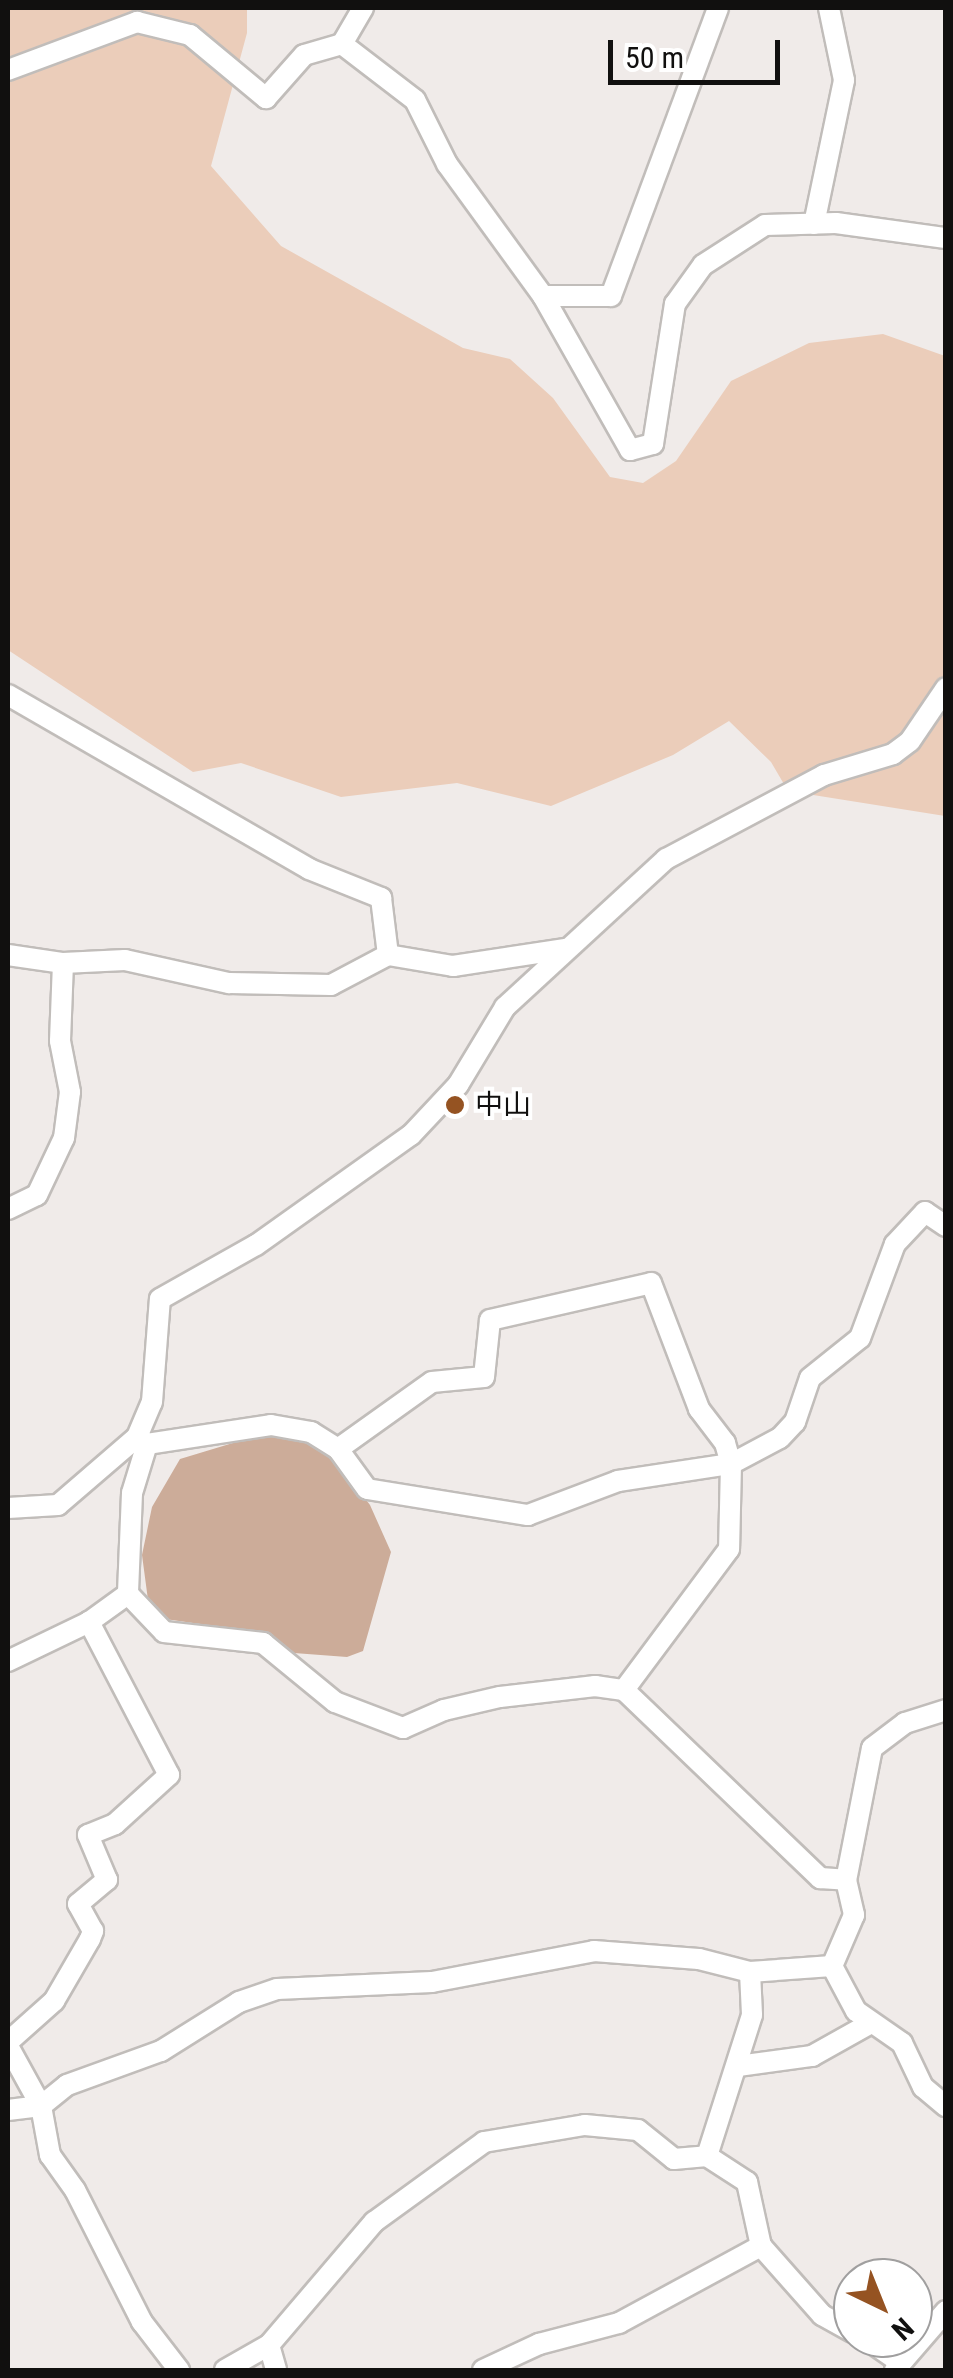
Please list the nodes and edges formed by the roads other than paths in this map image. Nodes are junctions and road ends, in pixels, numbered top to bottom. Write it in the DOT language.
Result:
graph roads {
  1 [pos="718,8"];
  2 [pos="829,8"];
  3 [pos="358,9"];
  4 [pos="342,44"];
  5 [pos="8,70"];
  6 [pos="814,224"];
  7 [pos="946,238"];
  8 [pos="543,296"];
  9 [pos="946,688"];
  10 [pos="8,695"];
  11 [pos="564,949"];
  12 [pos="8,955"];
  13 [pos="388,955"];
  14 [pos="63,963"];
  15 [pos="8,1209"];
  16 [pos="946,1226"];
  17 [pos="142,1440"];
  18 [pos="338,1449"];
  19 [pos="731,1464"];
  20 [pos="8,1508"];
  21 [pos="128,1594"];
  22 [pos="89,1622"];
  23 [pos="8,1661"];
  24 [pos="624,1690"];
  25 [pos="946,1710"];
  26 [pos="846,1880"];
  27 [pos="832,1966"];
  28 [pos="750,1972"];
  29 [pos="869,2024"];
  30 [pos="8,2044"];
  31 [pos="738,2066"];
  32 [pos="41,2106"];
  33 [pos="946,2106"];
  34 [pos="8,2110"];
  35 [pos="707,2156"];
  36 [pos="761,2246"];
  37 [pos="946,2311"];
  38 [pos="833,2321"];
  39 [pos="269,2345"];
  40 [pos="509,2365"];
  41 [pos="898,2367"];
  42 [pos="179,2370"];
  43 [pos="225,2370"];
  44 [pos="276,2370"];
  45 [pos="483,2370"];
  1 -- 8 [label="street"];
  2 -- 6 [label="street"];
  3 -- 4 [label="street"];
  4 -- 5 [label="street"];
  4 -- 8 [label="street"];
  6 -- 7 [label="street"];
  6 -- 8 [label="street"];
  9 -- 11 [label="street"];
  10 -- 13 [label="street"];
  11 -- 13 [label="street"];
  11 -- 17 [label="street"];
  12 -- 14 [label="street"];
  13 -- 14 [label="street"];
  14 -- 15 [label="street"];
  16 -- 19 [label="street"];
  17 -- 18 [label="street"];
  17 -- 20 [label="street"];
  17 -- 21 [label="street"];
  18 -- 19 [label="street"];
  18 -- 19 [label="street"];
  19 -- 24 [label="street"];
  21 -- 22 [label="street"];
  21 -- 24 [label="street"];
  22 -- 23 [label="street"];
  22 -- 30 [label="street"];
  24 -- 26 [label="street"];
  25 -- 26 [label="street"];
  26 -- 27 [label="street"];
  27 -- 28 [label="street"];
  27 -- 29 [label="street"];
  28 -- 31 [label="street"];
  28 -- 32 [label="street"];
  29 -- 31 [label="street"];
  29 -- 33 [label="street"];
  30 -- 32 [label="street"];
  31 -- 35 [label="street"];
  32 -- 34 [label="street"];
  32 -- 42 [label="street"];
  35 -- 36 [label="street"];
  35 -- 39 [label="street"];
  36 -- 38 [label="street"];
  36 -- 40 [label="street"];
  37 -- 41 [label="street"];
  39 -- 43 [label="street"];
  39 -- 44 [label="street"];
  40 -- 45 [label="street"];
}
